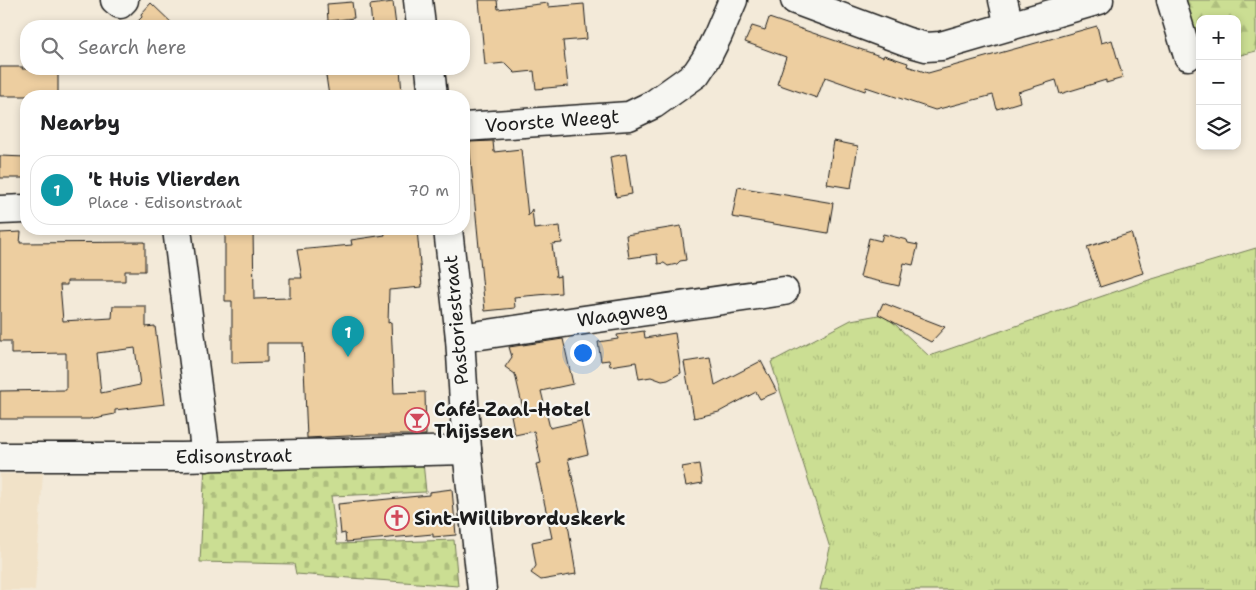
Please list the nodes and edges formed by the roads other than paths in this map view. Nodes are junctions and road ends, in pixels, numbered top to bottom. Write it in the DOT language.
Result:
graph roads {
  1 [pos="115,0"];
  2 [pos="124,0"];
  3 [pos="418,0"];
  4 [pos="733,0"];
  5 [pos="796,0"];
  6 [pos="1002,0"];
  7 [pos="1099,0"];
  8 [pos="1171,0"];
  9 [pos="420,20"];
  10 [pos="1009,26"];
  11 [pos="1188,56"];
  12 [pos="431,75"];
  13 [pos="432,90"];
  14 [pos="470,127"];
  15 [pos="20,209"];
  16 [pos="0,210"];
  17 [pos="178,235"];
  18 [pos="449,235"];
  19 [pos="784,291"];
  20 [pos="460,338"];
  21 [pos="467,450"];
  22 [pos="0,457"];
  23 [pos="206,457"];
  24 [pos="482,590"];
  1 -- 2 [label="street"];
  3 -- 9 [label="street"];
  4 -- 14 [label="street, Voorste Weegt"];
  5 -- 10 [label="street"];
  6 -- 10 [label="street"];
  7 -- 10 [label="street"];
  8 -- 11 [label="street"];
  12 -- 13 [label="street"];
  15 -- 16 [label="street"];
  17 -- 23 [label="street"];
  18 -- 20 [label="street, Pastoriestraat"];
  19 -- 20 [label="street, Waagweg"];
  20 -- 21 [label="street, Pastoriestraat"];
  21 -- 23 [label="street, Edisonstraat"];
  21 -- 24 [label="street, Pastoriestraat"];
  22 -- 23 [label="street, Edisonstraat"];
}
